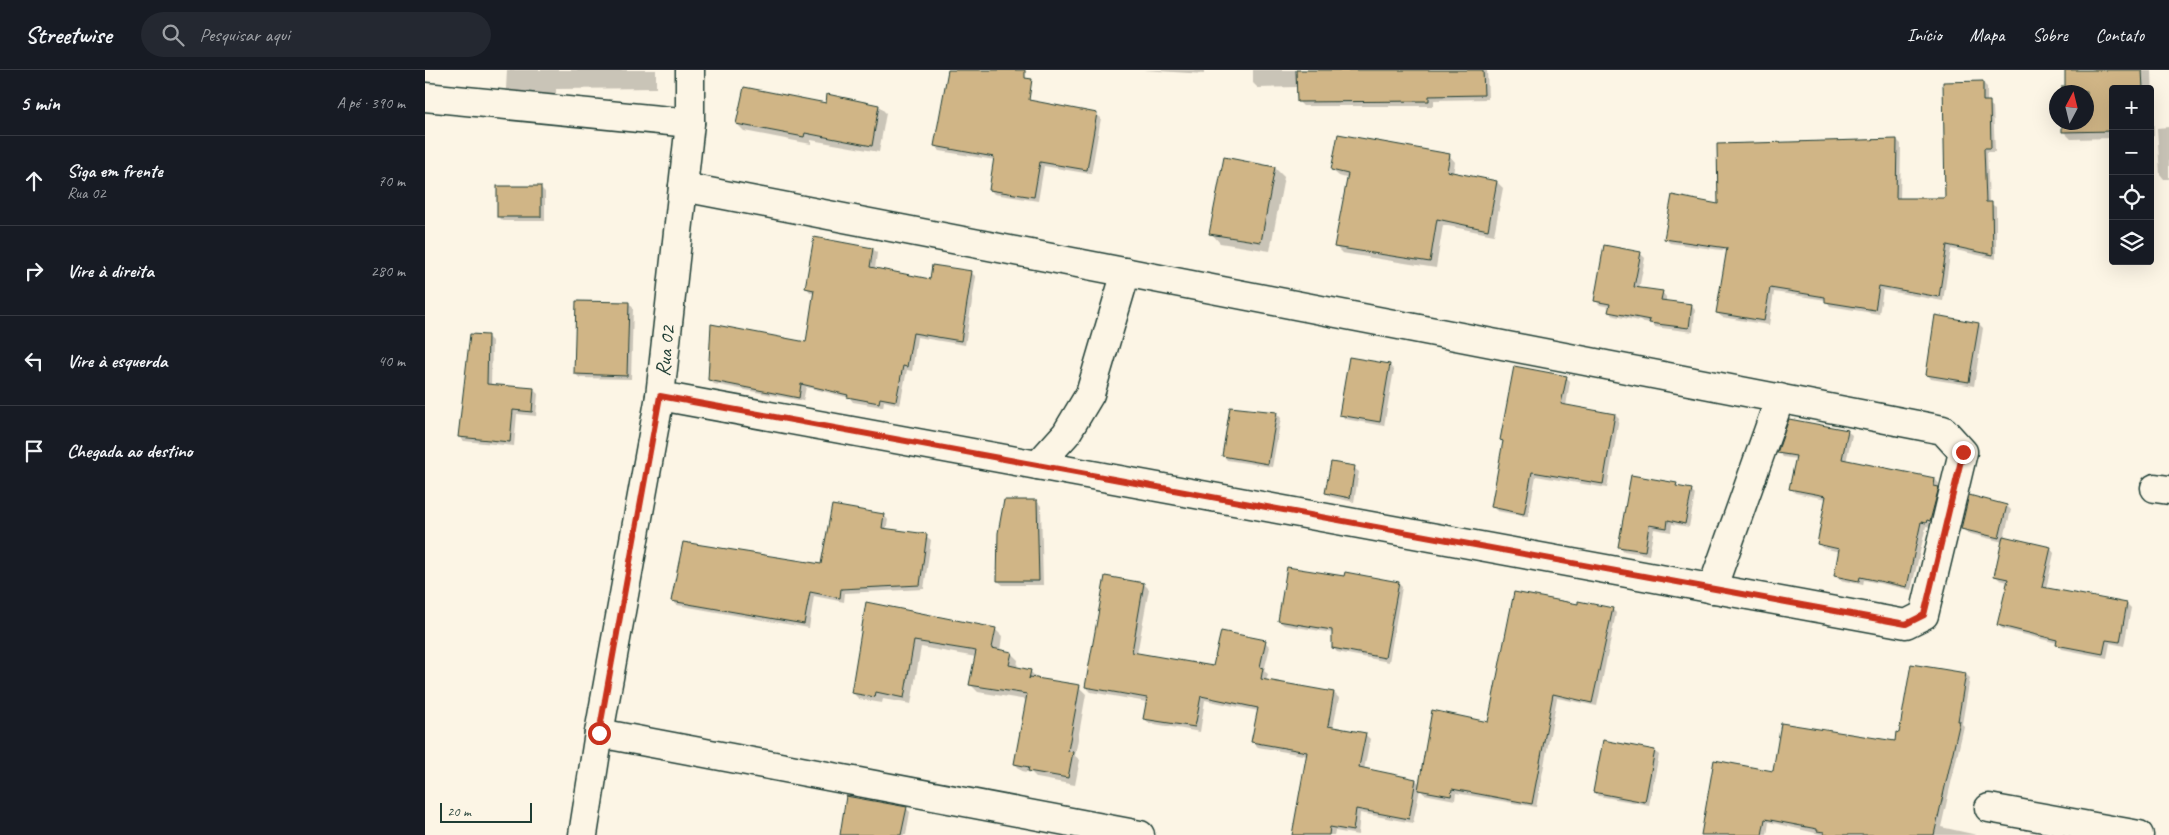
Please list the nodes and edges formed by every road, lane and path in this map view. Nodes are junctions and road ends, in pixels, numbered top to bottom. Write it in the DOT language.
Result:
graph roads {
  1 [pos="690,70"];
  2 [pos="425,97"];
  3 [pos="690,123"];
  4 [pos="683,187"];
  5 [pos="1126,272"];
  6 [pos="660,396"];
  7 [pos="1781,398"];
  8 [pos="1038,465"];
  9 [pos="1712,589"];
  10 [pos="599,733"];
  11 [pos="1989,808"];
  12 [pos="583,835"];
  13 [pos="1140,835"];
  14 [pos="2139,835"];
  1 -- 3 [label="street, Rua 02"];
  2 -- 3 [label="street"];
  3 -- 4 [label="street, Rua 02"];
  4 -- 5 [label="street"];
  4 -- 6 [label="street, Rua 02"];
  5 -- 7 [label="street"];
  5 -- 8 [label="street"];
  6 -- 8 [label="street"];
  6 -- 10 [label="street, Rua 02"];
  7 -- 9 [label="street"];
  7 -- 9 [label="street"];
  8 -- 9 [label="street"];
  10 -- 12 [label="street, Rua 02"];
  10 -- 13 [label="street"];
  11 -- 14 [label="street"];
}
